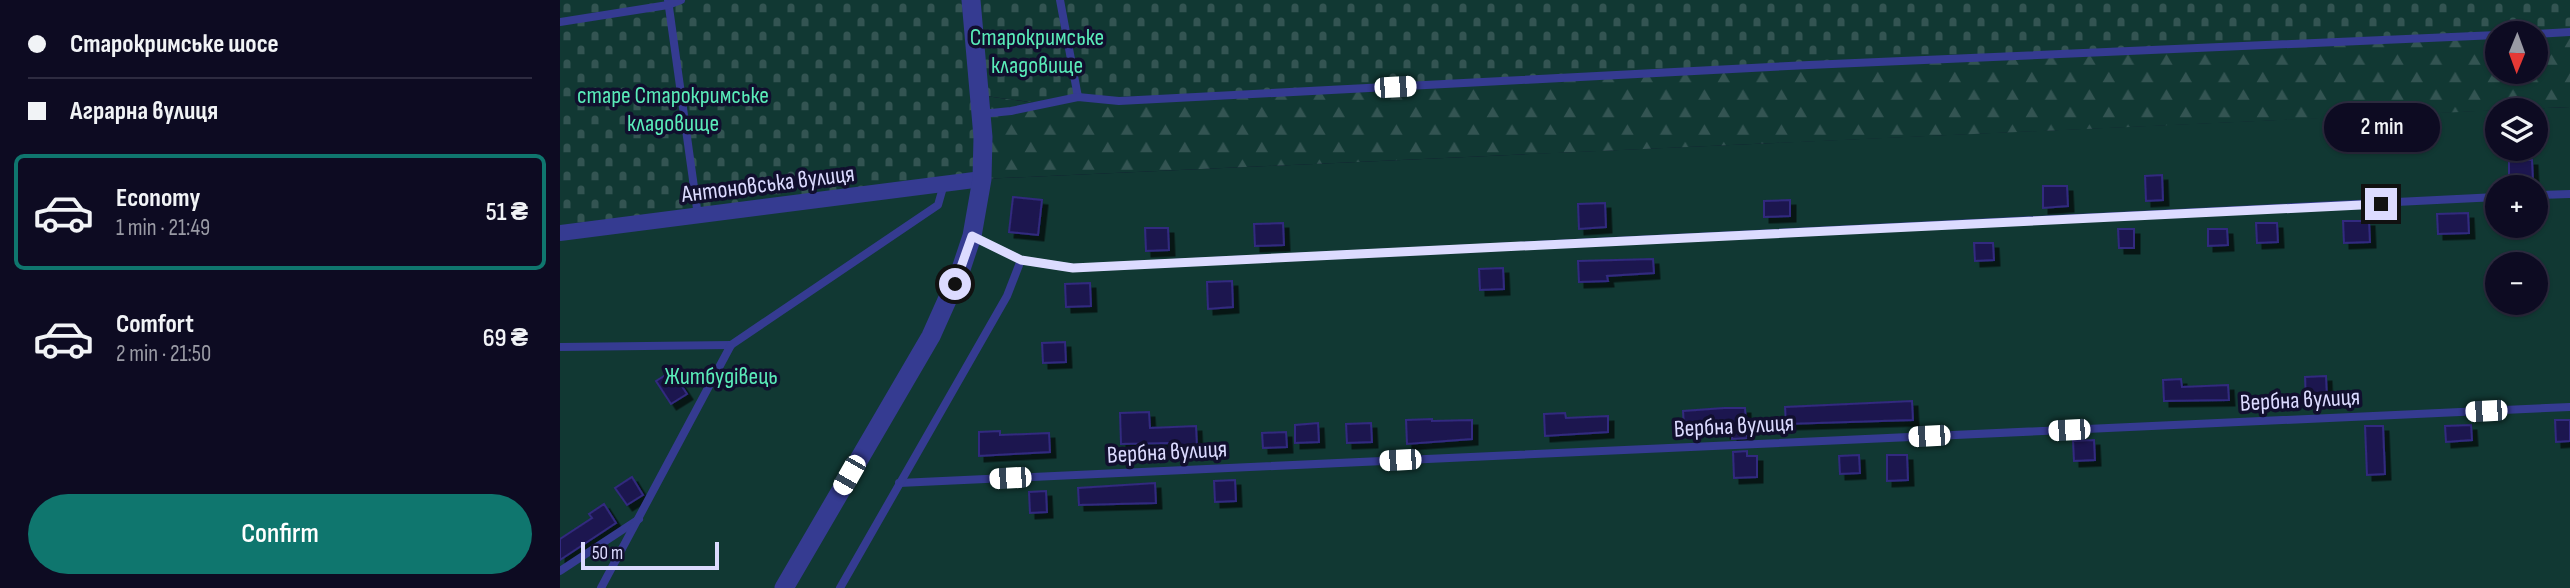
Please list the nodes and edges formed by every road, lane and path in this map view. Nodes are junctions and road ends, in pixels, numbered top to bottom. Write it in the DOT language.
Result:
graph roads {
  1 [pos="681,0"];
  2 [pos="971,0"];
  3 [pos="1060,0"];
  4 [pos="668,3"];
  5 [pos="560,22"];
  6 [pos="2570,32"];
  7 [pos="2548,33"];
  8 [pos="2485,36"];
  9 [pos="1078,97"];
  10 [pos="981,114"];
  11 [pos="982,180"];
  12 [pos="944,184"];
  13 [pos="2570,194"];
  14 [pos="2548,195"];
  15 [pos="2485,198"];
  16 [pos="698,216"];
  17 [pos="560,233"];
  18 [pos="972,236"];
  19 [pos="1021,260"];
  20 [pos="731,345"];
  21 [pos="560,347"];
  22 [pos="2570,407"];
  23 [pos="899,483"];
  24 [pos="640,518"];
  25 [pos="560,571"];
  26 [pos="601,588"];
  27 [pos="784,588"];
  28 [pos="840,588"];
  1 -- 4 [label="lane"];
  2 -- 10 [label="street"];
  3 -- 9 [label="lane"];
  4 -- 5 [label="lane"];
  4 -- 16 [label="lane"];
  6 -- 7 [label="lane"];
  8 -- 9 [label="lane"];
  9 -- 10 [label="lane"];
  10 -- 11 [label="street"];
  11 -- 12 [label="street, Антоновська вулиця"];
  11 -- 18 [label="street"];
  12 -- 16 [label="street, Антоновська вулиця"];
  12 -- 20 [label="lane"];
  13 -- 14 [label="lane"];
  15 -- 19 [label="lane"];
  16 -- 17 [label="street, Антоновська вулиця"];
  18 -- 19 [label="lane"];
  18 -- 27 [label="street"];
  19 -- 23 [label="lane"];
  20 -- 21 [label="lane"];
  20 -- 24 [label="lane"];
  22 -- 23 [label="lane, Вербна вулиця"];
  23 -- 28 [label="lane"];
  24 -- 25 [label="lane"];
  24 -- 26 [label="lane"];
}
